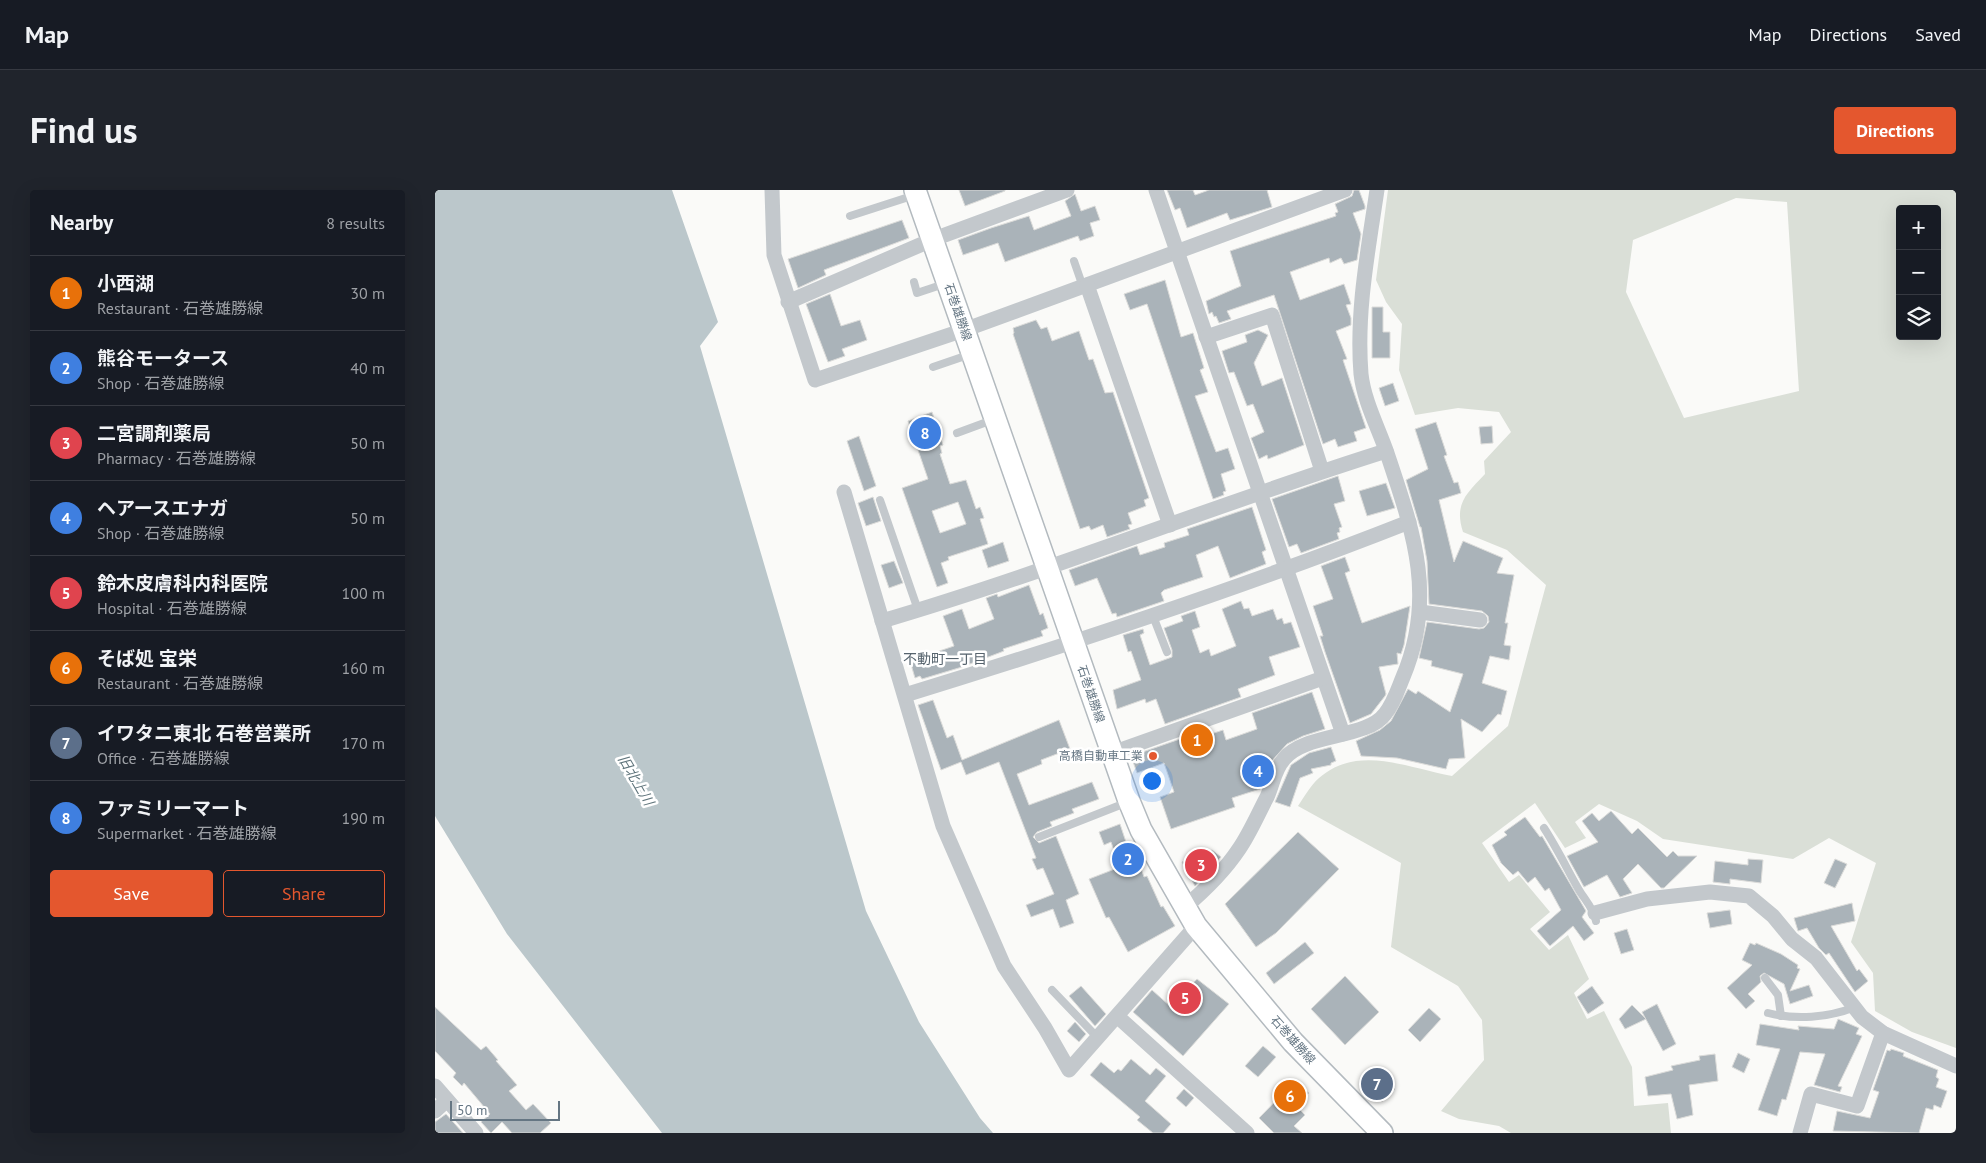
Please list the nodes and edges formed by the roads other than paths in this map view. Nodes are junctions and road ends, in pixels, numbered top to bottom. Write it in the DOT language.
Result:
graph roads {
  1 [pos="772,190"];
  2 [pos="1067,190"];
  3 [pos="1156,190"];
  4 [pos="1345,190"];
  5 [pos="1377,190"];
  6 [pos="916,192"];
  7 [pos="850,216"];
  8 [pos="934,239"];
  9 [pos="1176,252"];
  10 [pos="1074,261"];
  11 [pos="914,282"];
  12 [pos="948,283"];
  13 [pos="1085,286"];
  14 [pos="788,302"];
  15 [pos="965,330"];
  16 [pos="1207,337"];
  17 [pos="973,353"];
  18 [pos="933,367"];
  19 [pos="996,419"];
  20 [pos="957,433"];
  21 [pos="1386,451"];
  22 [pos="1322,471"];
  23 [pos="845,492"];
  24 [pos="1261,492"];
  25 [pos="880,500"];
  26 [pos="1409,522"];
  27 [pos="1170,525"];
  28 [pos="1047,567"];
  29 [pos="1287,570"];
  30 [pos="918,610"];
  31 [pos="1420,612"];
  32 [pos="1153,616"];
  33 [pos="1480,620"];
  34 [pos="881,621"];
  35 [pos="1074,643"];
  36 [pos="1167,652"];
  37 [pos="1323,678"];
  38 [pos="905,695"];
  39 [pos="1343,734"];
  40 [pos="1112,753"];
  41 [pos="1129,801"];
  42 [pos="1544,828"];
  43 [pos="1039,837"];
  44 [pos="1185,907"];
  45 [pos="1595,917"];
  46 [pos="1196,926"];
  47 [pos="1765,978"];
  48 [pos="1052,990"];
  49 [pos="1855,1007"];
  50 [pos="1768,1013"];
  51 [pos="1781,1016"];
  52 [pos="1118,1017"];
  53 [pos="1883,1033"];
  54 [pos="1098,1038"];
  55 [pos="1956,1066"];
  56 [pos="439,1091"];
  57 [pos="435,1111"];
  58 [pos="476,1133"];
  59 [pos="1247,1133"];
  60 [pos="1382,1133"];
  61 [pos="1800,1133"];
  1 -- 14 [label="street"];
  2 -- 8 [label="street"];
  3 -- 9 [label="street"];
  4 -- 9 [label="street"];
  5 -- 21 [label="street"];
  6 -- 7 [label="lane"];
  6 -- 8 [label="main road, 石巻雄勝線"];
  8 -- 12 [label="main road, 石巻雄勝線"];
  8 -- 14 [label="street"];
  9 -- 13 [label="street"];
  9 -- 16 [label="street"];
  10 -- 13 [label="lane"];
  11 -- 12 [label="lane"];
  12 -- 15 [label="main road, 石巻雄勝線"];
  13 -- 15 [label="street"];
  13 -- 27 [label="street"];
  14 -- 15 [label="street"];
  15 -- 17 [label="main road, 石巻雄勝線"];
  16 -- 22 [label="street"];
  16 -- 24 [label="street"];
  17 -- 18 [label="lane"];
  17 -- 19 [label="main road, 石巻雄勝線"];
  19 -- 20 [label="lane"];
  19 -- 28 [label="main road, 石巻雄勝線"];
  21 -- 22 [label="street"];
  21 -- 26 [label="street"];
  22 -- 24 [label="street"];
  23 -- 34 [label="street"];
  24 -- 27 [label="street"];
  24 -- 29 [label="street"];
  25 -- 30 [label="lane"];
  26 -- 29 [label="street"];
  26 -- 31 [label="street"];
  27 -- 28 [label="street"];
  28 -- 30 [label="street"];
  28 -- 35 [label="main road, 石巻雄勝線"];
  29 -- 32 [label="street"];
  29 -- 37 [label="street"];
  30 -- 34 [label="street"];
  31 -- 33 [label="street"];
  31 -- 39 [label="street"];
  32 -- 35 [label="street"];
  32 -- 36 [label="lane"];
  34 -- 38 [label="street"];
  35 -- 38 [label="street"];
  35 -- 40 [label="main road, 石巻雄勝線"];
  37 -- 39 [label="street"];
  37 -- 40 [label="street"];
  38 -- 54 [label="street"];
  39 -- 44 [label="street"];
  40 -- 41 [label="main road, 石巻雄勝線"];
  41 -- 43 [label="lane"];
  41 -- 44 [label="main road, 石巻雄勝線"];
  42 -- 45 [label="lane"];
  44 -- 46 [label="main road, 石巻雄勝線"];
  45 -- 49 [label="street"];
  46 -- 52 [label="street"];
  46 -- 60 [label="main road, 石巻雄勝線"];
  47 -- 51 [label="lane"];
  48 -- 54 [label="lane"];
  49 -- 51 [label="lane"];
  49 -- 53 [label="street"];
  50 -- 51 [label="lane"];
  52 -- 54 [label="street"];
  52 -- 59 [label="street"];
  53 -- 55 [label="street"];
  53 -- 61 [label="street"];
  56 -- 57 [label="street"];
  56 -- 58 [label="street"];
}
